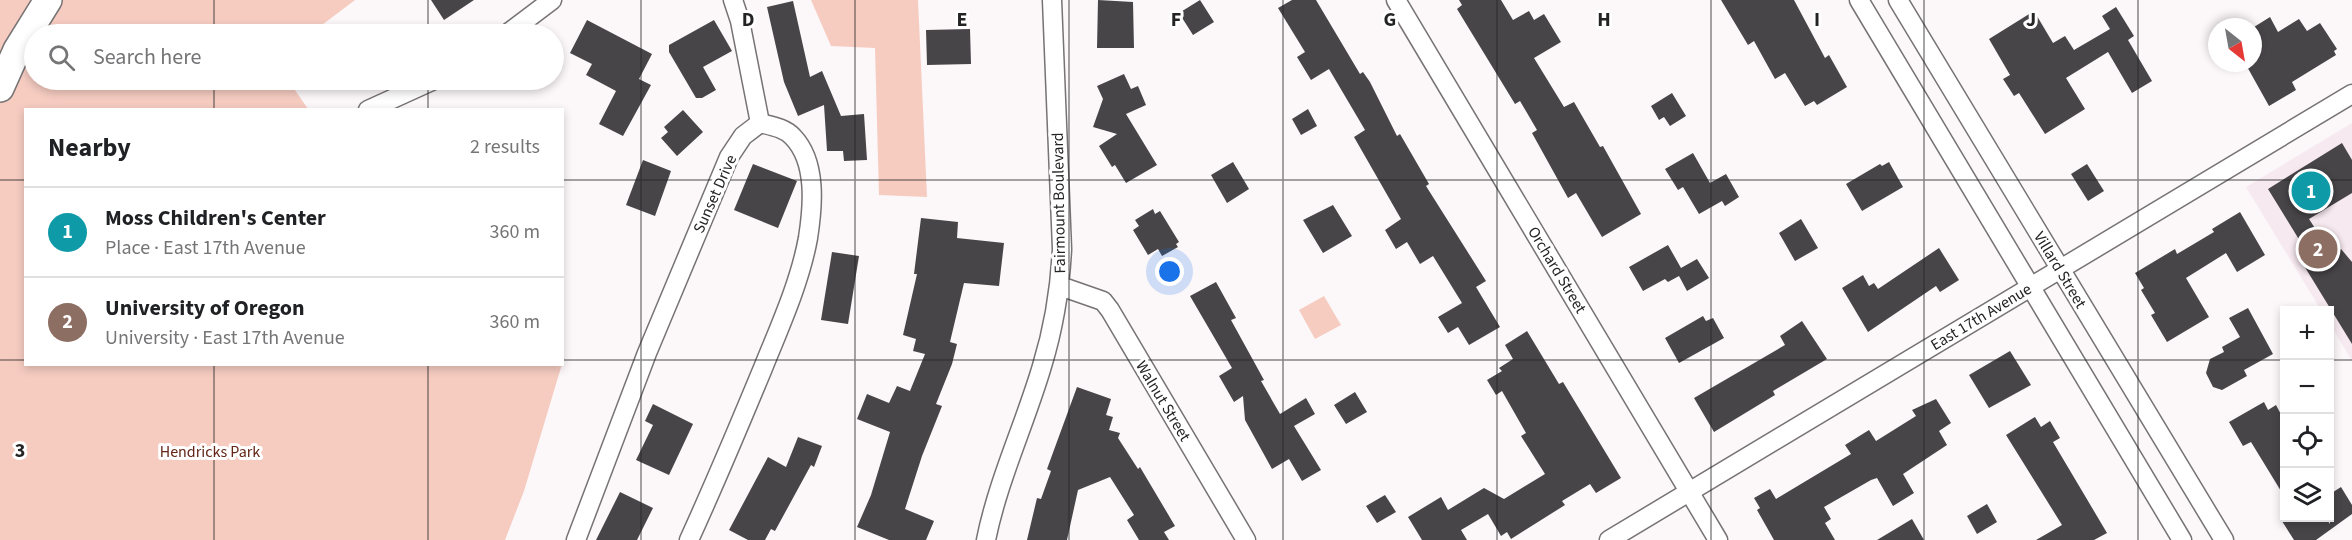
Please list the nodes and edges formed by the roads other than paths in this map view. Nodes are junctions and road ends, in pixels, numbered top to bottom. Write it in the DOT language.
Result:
graph roads {
  1 [pos="48,0"];
  2 [pos="552,0"];
  3 [pos="733,0"];
  4 [pos="1052,0"];
  5 [pos="1396,0"];
  6 [pos="1859,0"];
  7 [pos="1898,0"];
  8 [pos="34,24"];
  9 [pos="520,24"];
  10 [pos="24,40"];
  11 [pos="0,88"];
  12 [pos="412,90"];
  13 [pos="2352,94"];
  14 [pos="372,108"];
  15 [pos="760,123"];
  16 [pos="2060,270"];
  17 [pos="1060,286"];
  18 [pos="2031,287"];
  19 [pos="1690,492"];
  20 [pos="576,540"];
  21 [pos="688,540"];
  22 [pos="986,540"];
  23 [pos="1246,540"];
  24 [pos="1610,540"];
  25 [pos="1718,540"];
  26 [pos="2182,540"];
  27 [pos="2224,540"];
  1 -- 8 [label="street"];
  2 -- 9 [label="street"];
  3 -- 15 [label="street"];
  4 -- 17 [label="street, Fairmount Boulevard"];
  5 -- 19 [label="street, Orchard Street"];
  6 -- 18 [label="street, Villard Street"];
  7 -- 16 [label="street, Villard Street"];
  10 -- 11 [label="street"];
  12 -- 14 [label="street"];
  13 -- 16 [label="street, East 17th Avenue"];
  15 -- 20 [label="street, Sunset Drive"];
  15 -- 21 [label="street"];
  16 -- 18 [label="street, East 17th Avenue"];
  16 -- 27 [label="street, Villard Street"];
  17 -- 22 [label="street, Fairmount Boulevard"];
  17 -- 23 [label="street, Walnut Street"];
  18 -- 19 [label="street, East 17th Avenue"];
  18 -- 26 [label="street, Villard Street"];
  19 -- 24 [label="street, East 17th Avenue"];
  19 -- 25 [label="street, Orchard Street"];
}
